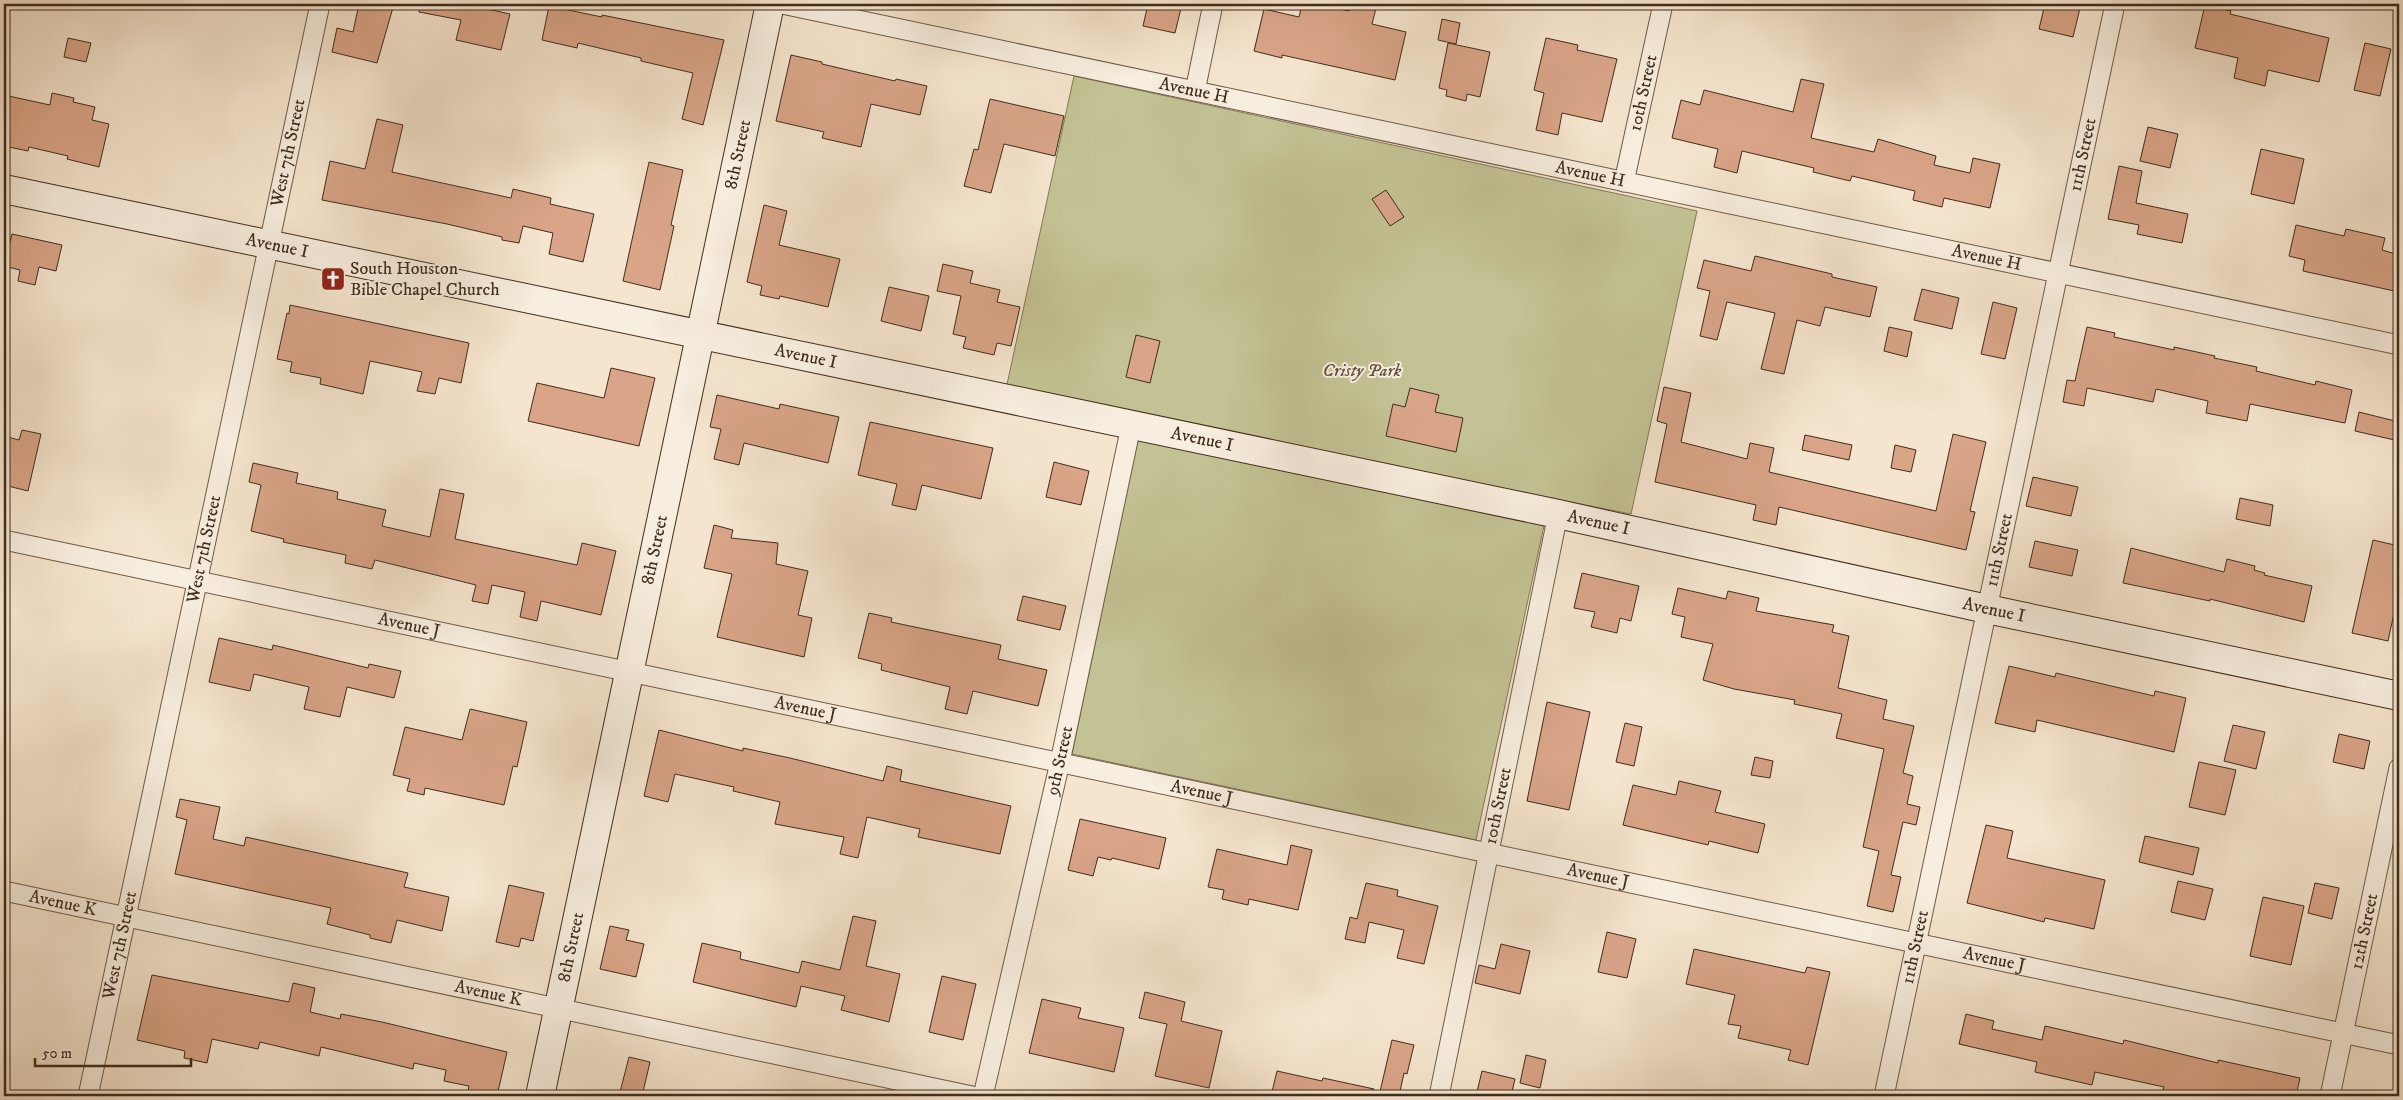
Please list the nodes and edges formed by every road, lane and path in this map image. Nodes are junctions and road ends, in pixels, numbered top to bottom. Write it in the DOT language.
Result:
graph roads {
  1 [pos="320,4"];
  2 [pos="770,4"];
  3 [pos="782,4"];
  4 [pos="1213,4"];
  5 [pos="1663,4"];
  6 [pos="2115,4"];
  7 [pos="1195,91"];
  8 [pos="1624,182"];
  9 [pos="4,189"];
  10 [pos="268,245"];
  11 [pos="2058,273"];
  12 [pos="700,337"];
  13 [pos="2399,345"];
  14 [pos="1131,426"];
  15 [pos="1558,514"];
  16 [pos="4,540"];
  17 [pos="197,580"];
  18 [pos="1987,609"];
  19 [pos="630,672"];
  20 [pos="2399,696"];
  21 [pos="1060,762"];
  22 [pos="2399,768"];
  23 [pos="1487,854"];
  24 [pos="4,891"];
  25 [pos="125,917"];
  26 [pos="1916,944"];
  27 [pos="559,1009"];
  28 [pos="2343,1034"];
  29 [pos="2399,1046"];
  30 [pos="88,1096"];
  31 [pos="540,1096"];
  32 [pos="972,1096"];
  33 [pos="983,1096"];
  34 [pos="1439,1096"];
  35 [pos="1884,1096"];
  36 [pos="2330,1096"];
  1 -- 10 [label="street, West 7th Street"];
  2 -- 12 [label="street, 8th Street"];
  3 -- 7 [label="street, Avenue H"];
  4 -- 7 [label="street"];
  5 -- 8 [label="street, 10th Street"];
  6 -- 11 [label="street, 11th Street"];
  7 -- 8 [label="street, Avenue H"];
  8 -- 11 [label="street, Avenue H"];
  9 -- 10 [label="street, Avenue I"];
  10 -- 12 [label="street, Avenue I"];
  10 -- 17 [label="street, West 7th Street"];
  11 -- 13 [label="street, Avenue H"];
  11 -- 18 [label="street, 11th Street"];
  12 -- 14 [label="street, Avenue I"];
  12 -- 19 [label="street, 8th Street"];
  14 -- 15 [label="street, Avenue I"];
  14 -- 21 [label="street, 9th Street"];
  15 -- 18 [label="street, Avenue I"];
  15 -- 23 [label="street, 10th Street"];
  16 -- 17 [label="street, Avenue J"];
  17 -- 19 [label="street, Avenue J"];
  17 -- 25 [label="street, West 7th Street"];
  18 -- 20 [label="street, Avenue I"];
  18 -- 26 [label="street, 11th Street"];
  19 -- 21 [label="street, Avenue J"];
  19 -- 27 [label="street, 8th Street"];
  21 -- 23 [label="street, Avenue J"];
  21 -- 33 [label="street, 9th Street"];
  22 -- 28 [label="street, 12th Street"];
  23 -- 26 [label="street, Avenue J"];
  23 -- 34 [label="street, 10th Street"];
  24 -- 25 [label="street, Avenue K"];
  25 -- 27 [label="street, Avenue K"];
  25 -- 30 [label="street, West 7th Street"];
  26 -- 28 [label="street, Avenue J"];
  26 -- 35 [label="street, 11th Street"];
  27 -- 31 [label="street, 8th Street"];
  27 -- 32 [label="street, Avenue K"];
  28 -- 29 [label="street, Avenue J"];
  28 -- 36 [label="street, 12th Street"];
}
